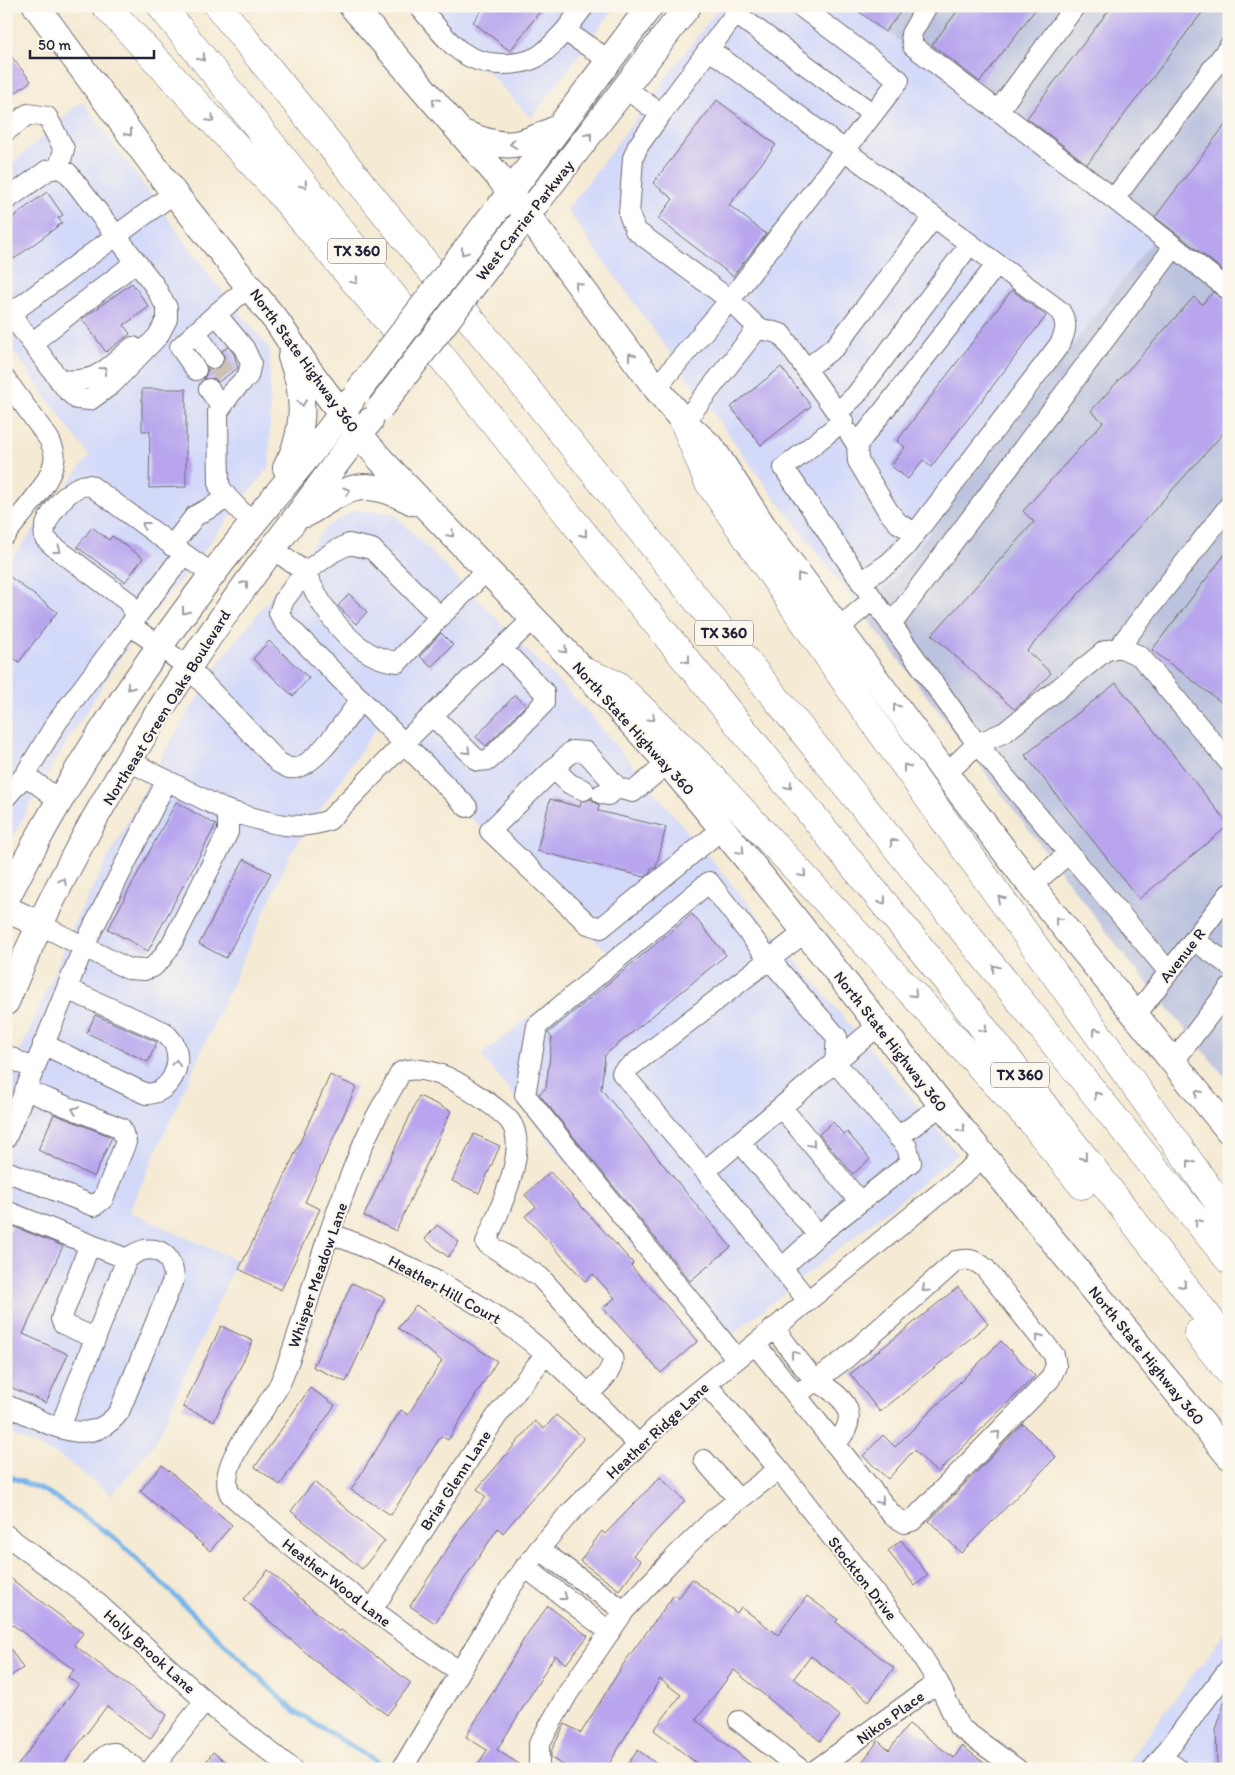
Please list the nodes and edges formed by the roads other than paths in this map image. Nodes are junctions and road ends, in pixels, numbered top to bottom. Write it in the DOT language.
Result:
graph roads {
  1 [pos="36,6"];
  2 [pos="106,6"];
  3 [pos="161,6"];
  4 [pos="218,6"];
  5 [pos="352,6"];
  6 [pos="419,6"];
  7 [pos="584,6"];
  8 [pos="650,6"];
  9 [pos="688,6"];
  10 [pos="800,6"];
  11 [pos="927,6"];
  12 [pos="1075,6"];
  13 [pos="739,10"];
  14 [pos="565,31"];
  15 [pos="1229,46"];
  16 [pos="709,50"];
  17 [pos="609,60"];
  18 [pos="626,89"];
  19 [pos="998,110"];
  20 [pos="661,114"];
  21 [pos="873,114"];
  22 [pos="559,128"];
  23 [pos="6,131"];
  24 [pos="463,133"];
  25 [pos="845,150"];
  26 [pos="59,168"];
  27 [pos="511,192"];
  28 [pos="174,193"];
  29 [pos="1114,198"];
  30 [pos="6,200"];
  31 [pos="527,216"];
  32 [pos="934,217"];
  33 [pos="116,236"];
  34 [pos="970,244"];
  35 [pos="1174,247"];
  36 [pos="136,262"];
  37 [pos="997,264"];
  38 [pos="250,286"];
  39 [pos="1229,290"];
  40 [pos="730,300"];
  41 [pos="8,313"];
  42 [pos="167,314"];
  43 [pos="216,314"];
  44 [pos="278,323"];
  45 [pos="758,328"];
  46 [pos="196,332"];
  47 [pos="32,343"];
  48 [pos="213,358"];
  49 [pos="806,369"];
  50 [pos="196,370"];
  51 [pos="6,380"];
  52 [pos="59,380"];
  53 [pos="656,388"];
  54 [pos="208,389"];
  55 [pos="221,407"];
  56 [pos="341,413"];
  57 [pos="840,417"];
  58 [pos="684,422"];
  59 [pos="359,434"];
  60 [pos="857,445"];
  61 [pos="553,496"];
  62 [pos="228,498"];
  63 [pos="1229,506"];
  64 [pos="428,510"];
  65 [pos="259,514"];
  66 [pos="290,524"];
  67 [pos="915,533"];
  68 [pos="6,534"];
  69 [pos="272,548"];
  70 [pos="178,550"];
  71 [pos="486,571"];
  72 [pos="305,572"];
  73 [pos="212,574"];
  74 [pos="861,582"];
  75 [pos="873,599"];
  76 [pos="440,617"];
  77 [pos="534,618"];
  78 [pos="133,621"];
  79 [pos="891,625"];
  80 [pos="839,628"];
  81 [pos="1119,647"];
  82 [pos="158,648"];
  83 [pos="502,649"];
  84 [pos="188,667"];
  85 [pos="585,672"];
  86 [pos="361,699"];
  87 [pos="433,716"];
  88 [pos="404,743"];
  89 [pos="977,744"];
  90 [pos="129,761"];
  91 [pos="1229,762"];
  92 [pos="668,763"];
  93 [pos="554,769"];
  94 [pos="946,774"];
  95 [pos="25,775"];
  96 [pos="167,780"];
  97 [pos="601,791"];
  98 [pos="6,797"];
  99 [pos="59,800"];
  100 [pos="467,807"];
  101 [pos="223,809"];
  102 [pos="722,829"];
  103 [pos="1069,853"];
  104 [pos="1031,886"];
  105 [pos="1229,894"];
  106 [pos="6,899"];
  107 [pos="6,909"];
  108 [pos="41,924"];
  109 [pos="805,932"];
  110 [pos="1194,940"];
  111 [pos="84,946"];
  112 [pos="769,959"];
  113 [pos="1229,965"];
  114 [pos="1168,972"];
  115 [pos="67,989"];
  116 [pos="1229,989"];
  117 [pos="6,1002"];
  118 [pos="1135,1016"];
  119 [pos="879,1025"];
  120 [pos="43,1044"];
  121 [pos="6,1056"];
  122 [pos="835,1062"];
  123 [pos="1173,1062"];
  124 [pos="33,1069"];
  125 [pos="25,1090"];
  126 [pos="942,1105"];
  127 [pos="781,1107"];
  128 [pos="1229,1131"];
  129 [pos="898,1137"];
  130 [pos="6,1138"];
  131 [pos="740,1142"];
  132 [pos="984,1157"];
  133 [pos="6,1171"];
  134 [pos="705,1171"];
  135 [pos="860,1202"];
  136 [pos="6,1211"];
  137 [pos="1229,1217"];
  138 [pos="330,1233"];
  139 [pos="818,1235"];
  140 [pos="90,1244"];
  141 [pos="127,1259"];
  142 [pos="1229,1260"];
  143 [pos="782,1268"];
  144 [pos="808,1301"];
  145 [pos="774,1328"];
  146 [pos="95,1338"];
  147 [pos="755,1344"];
  148 [pos="1229,1344"];
  149 [pos="545,1355"];
  150 [pos="737,1358"];
  151 [pos="1229,1372"];
  152 [pos="814,1380"];
  153 [pos="706,1384"];
  154 [pos="582,1391"];
  155 [pos="796,1395"];
  156 [pos="6,1405"];
  157 [pos="60,1427"];
  158 [pos="836,1443"];
  159 [pos="638,1444"];
  160 [pos="1229,1456"];
  161 [pos="704,1460"];
  162 [pos="778,1469"];
  163 [pos="226,1480"];
  164 [pos="738,1499"];
  165 [pos="6,1535"];
  166 [pos="538,1549"];
  167 [pos="525,1567"];
  168 [pos="372,1610"];
  169 [pos="624,1611"];
  170 [pos="604,1639"];
  171 [pos="1229,1669"];
  172 [pos="460,1672"];
  173 [pos="938,1682"];
  174 [pos="205,1701"];
  175 [pos="739,1721"];
  176 [pos="1158,1763"];
  177 [pos="539,1768"];
  178 [pos="95,1769"];
  179 [pos="136,1769"];
  180 [pos="152,1769"];
  181 [pos="292,1769"];
  182 [pos="402,1769"];
  183 [pos="800,1769"];
  184 [pos="818,1769"];
  185 [pos="1017,1769"];
  186 [pos="1178,1769"];
  1 -- 28 [label="main road, North State Highway 360, one-way"];
  2 -- 61 [label="highway, one-way"];
  3 -- 61 [label="highway, TX 360, one-way"];
  142 -- 4 [label="highway, TX 360, one-way"];
  24 -- 5 [label="main road, one-way"];
  6 -- 14 [label="street"];
  7 -- 14 [label="street"];
  8 -- 17 [label="main road, West Carrier Parkway"];
  9 -- 18 [label="main road, West Carrier Parkway"];
  10 -- 21 [label="street"];
  11 -- 19 [label="street"];
  12 -- 19 [label="street"];
  13 -- 16 [label="street"];
  13 -- 21 [label="street"];
  14 -- 17 [label="street"];
  15 -- 29 [label="street"];
  16 -- 20 [label="street"];
  16 -- 25 [label="street"];
  17 -- 22 [label="main road, West Carrier Parkway"];
  18 -- 20 [label="street"];
  31 -- 18 [label="main road, West Carrier Parkway, one-way"];
  19 -- 29 [label="street"];
  20 -- 40 [label="street"];
  21 -- 25 [label="street"];
  22 -- 24 [label="main road, one-way"];
  22 -- 27 [label="main road, West Carrier Parkway"];
  23 -- 26 [label="street"];
  24 -- 27 [label="main road"];
  25 -- 32 [label="street"];
  25 -- 40 [label="street"];
  26 -- 30 [label="street"];
  26 -- 33 [label="street"];
  27 -- 31 [label="main road"];
  27 -- 56 [label="main road, West Carrier Parkway, one-way, bridge"];
  28 -- 33 [label="street"];
  28 -- 38 [label="main road, North State Highway 360"];
  29 -- 35 [label="street"];
  53 -- 31 [label="main road, one-way"];
  31 -- 59 [label="main road, West Carrier Parkway, bridge"];
  32 -- 34 [label="street"];
  32 -- 49 [label="street"];
  33 -- 36 [label="street"];
  33 -- 41 [label="street"];
  34 -- 37 [label="street"];
  34 -- 57 [label="street"];
  35 -- 39 [label="street"];
  35 -- 79 [label="street"];
  36 -- 42 [label="street"];
  36 -- 47 [label="street"];
  37 -- 60 [label="street"];
  37 -- 67 [label="street"];
  38 -- 43 [label="street"];
  38 -- 44 [label="main road, North State Highway 360"];
  40 -- 45 [label="street"];
  40 -- 53 [label="street"];
  41 -- 47 [label="street"];
  52 -- 42 [label="street, one-way"];
  42 -- 52 [label="street"];
  43 -- 46 [label="street"];
  43 -- 55 [label="street"];
  44 -- 56 [label="main road, North State Highway 360"];
  44 -- 65 [label="main road, one-way"];
  45 -- 49 [label="street"];
  45 -- 58 [label="street"];
  46 -- 48 [label="street"];
  46 -- 50 [label="street"];
  47 -- 52 [label="street"];
  49 -- 57 [label="street"];
  51 -- 68 [label="street"];
  53 -- 58 [label="main road"];
  54 -- 55 [label="street"];
  55 -- 62 [label="street"];
  56 -- 59 [label="main road, North State Highway 360"];
  56 -- 65 [label="main road, Northeast Green Oaks Boulevard"];
  57 -- 60 [label="street"];
  57 -- 74 [label="street"];
  80 -- 58 [label="main road, one-way"];
  137 -- 58 [label="highway, one-way"];
  59 -- 64 [label="main road, North State Highway 360"];
  59 -- 66 [label="main road, Northeast Green Oaks Boulevard"];
  60 -- 67 [label="street"];
  61 -- 148 [label="highway, TX 360, one-way"];
  62 -- 65 [label="street"];
  62 -- 70 [label="street"];
  63 -- 81 [label="street"];
  66 -- 64 [label="main road, one-way"];
  64 -- 71 [label="main road, North State Highway 360, one-way"];
  65 -- 73 [label="main road, Northeast Green Oaks Boulevard"];
  66 -- 69 [label="main road, Northeast Green Oaks Boulevard"];
  67 -- 74 [label="street"];
  69 -- 72 [label="street"];
  84 -- 69 [label="main road, Northeast Green Oaks Boulevard, one-way"];
  70 -- 73 [label="street"];
  70 -- 78 [label="street"];
  70 -- 78 [label="street, one-way"];
  71 -- 76 [label="street"];
  71 -- 77 [label="main road, North State Highway 360"];
  72 -- 76 [label="street"];
  72 -- 76 [label="street"];
  72 -- 86 [label="street"];
  73 -- 82 [label="main road, Northeast Green Oaks Boulevard, one-way"];
  74 -- 75 [label="street"];
  75 -- 79 [label="street"];
  75 -- 80 [label="street"];
  77 -- 83 [label="street"];
  77 -- 85 [label="main road, North State Highway 360, one-way"];
  78 -- 82 [label="street"];
  78 -- 95 [label="street"];
  79 -- 89 [label="street"];
  94 -- 80 [label="main road, one-way"];
  81 -- 89 [label="street"];
  81 -- 91 [label="street"];
  82 -- 84 [label="street"];
  82 -- 99 [label="main road, Northeast Green Oaks Boulevard, one-way"];
  83 -- 87 [label="street"];
  87 -- 83 [label="street, one-way"];
  84 -- 86 [label="street"];
  84 -- 90 [label="main road, Northeast Green Oaks Boulevard"];
  85 -- 92 [label="main road, North State Highway 360"];
  85 -- 151 [label="highway, one-way"];
  86 -- 88 [label="street"];
  87 -- 88 [label="street"];
  88 -- 100 [label="street"];
  88 -- 101 [label="street"];
  89 -- 94 [label="street"];
  89 -- 103 [label="street"];
  90 -- 96 [label="street"];
  108 -- 90 [label="main road, Northeast Green Oaks Boulevard, one-way"];
  92 -- 97 [label="street"];
  92 -- 102 [label="main road, North State Highway 360"];
  93 -- 97 [label="street"];
  93 -- 97 [label="street"];
  93 -- 102 [label="street"];
  94 -- 104 [label="main road"];
  95 -- 98 [label="street"];
  95 -- 99 [label="street"];
  96 -- 101 [label="street"];
  96 -- 111 [label="street"];
  99 -- 106 [label="main road, Northeast Green Oaks Boulevard"];
  101 -- 111 [label="street"];
  102 -- 109 [label="main road, North State Highway 360, one-way"];
  103 -- 104 [label="street"];
  103 -- 114 [label="street"];
  118 -- 104 [label="main road, one-way"];
  105 -- 110 [label="street, Avenue R"];
  107 -- 108 [label="main road"];
  108 -- 111 [label="street"];
  108 -- 117 [label="main road, Northeast Green Oaks Boulevard"];
  109 -- 112 [label="street"];
  109 -- 119 [label="main road, North State Highway 360"];
  110 -- 113 [label="street"];
  110 -- 114 [label="street, Avenue R"];
  111 -- 115 [label="street"];
  112 -- 122 [label="street"];
  112 -- 134 [label="street"];
  112 -- 150 [label="street"];
  114 -- 118 [label="street, Avenue R"];
  115 -- 120 [label="street"];
  120 -- 115 [label="street, one-way"];
  116 -- 123 [label="street"];
  118 -- 123 [label="main road"];
  119 -- 122 [label="street"];
  119 -- 126 [label="main road, North State Highway 360"];
  120 -- 124 [label="street"];
  121 -- 124 [label="street"];
  122 -- 127 [label="street"];
  122 -- 129 [label="street"];
  128 -- 123 [label="main road, one-way"];
  124 -- 125 [label="street"];
  125 -- 130 [label="street"];
  133 -- 125 [label="street, one-way"];
  126 -- 129 [label="street"];
  126 -- 132 [label="main road, North State Highway 360, one-way"];
  127 -- 131 [label="street"];
  127 -- 135 [label="street, one-way"];
  129 -- 135 [label="street"];
  131 -- 134 [label="street"];
  131 -- 139 [label="street"];
  132 -- 144 [label="street, Heather Ridge Lane"];
  132 -- 160 [label="main road, North State Highway 360"];
  134 -- 143 [label="street"];
  135 -- 139 [label="street"];
  136 -- 140 [label="street"];
  138 -- 149 [label="street, Heather Hill Court"];
  138 -- 154 [label="street, Whisper Meadow Lane"];
  138 -- 163 [label="street, Whisper Meadow Lane"];
  139 -- 143 [label="street"];
  140 -- 141 [label="street"];
  140 -- 146 [label="street"];
  141 -- 146 [label="street"];
  141 -- 157 [label="street"];
  143 -- 144 [label="street"];
  144 -- 145 [label="street, Heather Ridge Lane"];
  145 -- 147 [label="street, Heather Ridge Lane"];
  152 -- 145 [label="street, one-way"];
  146 -- 157 [label="street"];
  147 -- 150 [label="street, Heather Ridge Lane"];
  147 -- 155 [label="street"];
  149 -- 154 [label="street, Heather Hill Court"];
  149 -- 168 [label="street, Briar Glenn Lane"];
  150 -- 153 [label="street, Heather Ridge Lane"];
  152 -- 155 [label="street"];
  152 -- 158 [label="street"];
  158 -- 152 [label="street, one-way"];
  153 -- 159 [label="street, Heather Ridge Lane"];
  153 -- 162 [label="street, Stockton Drive"];
  154 -- 159 [label="street, Heather Hill Court"];
  155 -- 158 [label="street"];
  156 -- 157 [label="street"];
  159 -- 166 [label="street, Heather Ridge Lane"];
  161 -- 164 [label="street"];
  162 -- 164 [label="street"];
  162 -- 173 [label="street, Stockton Drive"];
  163 -- 168 [label="street, Heather Wood Lane"];
  164 -- 169 [label="street"];
  165 -- 174 [label="street, Holly Brook Lane"];
  166 -- 167 [label="street, Heather Ridge Lane"];
  166 -- 169 [label="street"];
  167 -- 170 [label="street, one-way"];
  167 -- 172 [label="street, Heather Ridge Lane"];
  168 -- 172 [label="street, Heather Wood Lane"];
  169 -- 170 [label="street"];
  170 -- 177 [label="street"];
  171 -- 176 [label="street"];
  172 -- 182 [label="street, Heather Ridge Lane"];
  173 -- 184 [label="street, Nikos Place"];
  173 -- 185 [label="street, Stockton Drive"];
  174 -- 180 [label="street"];
  174 -- 181 [label="street, Holly Brook Lane"];
  175 -- 183 [label="street"];
  176 -- 186 [label="street"];
  178 -- 179 [label="street"];
}
